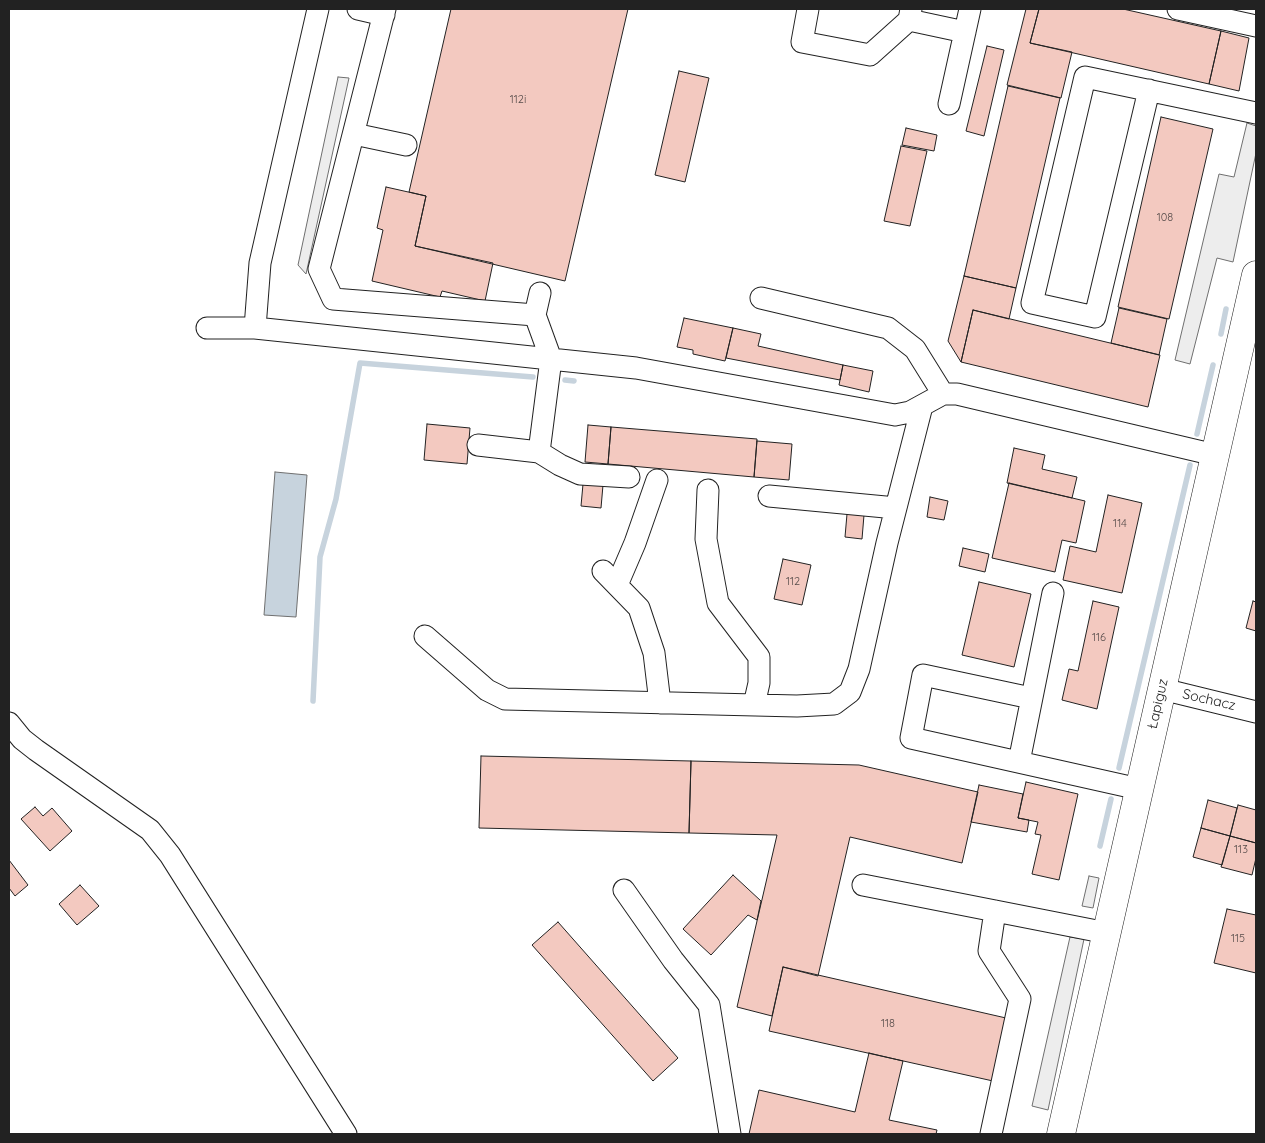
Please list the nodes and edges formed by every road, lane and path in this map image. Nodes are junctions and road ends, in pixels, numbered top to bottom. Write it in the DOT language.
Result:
graph roads {
  1 [pos="318,9"];
  2 [pos="358,9"];
  3 [pos="808,9"];
  4 [pos="970,9"];
  5 [pos="1178,9"];
  6 [pos="385,12"];
  7 [pos="910,14"];
  8 [pos="1256,26"];
  9 [pos="965,32"];
  10 [pos="1148,90"];
  11 [pos="949,104"];
  12 [pos="1256,113"];
  13 [pos="354,134"];
  14 [pos="406,145"];
  15 [pos="1256,275"];
  16 [pos="540,293"];
  17 [pos="761,298"];
  18 [pos="535,315"];
  19 [pos="207,328"];
  20 [pos="255,328"];
  21 [pos="551,359"];
  22 [pos="943,394"];
  23 [pos="922,406"];
  24 [pos="478,445"];
  25 [pos="539,452"];
  26 [pos="1215,455"];
  27 [pos="629,478"];
  28 [pos="657,480"];
  29 [pos="708,490"];
  30 [pos="770,496"];
  31 [pos="896,508"];
  32 [pos="1053,593"];
  33 [pos="425,636"];
  34 [pos="1162,689"];
  35 [pos="1031,698"];
  36 [pos="660,703"];
  37 [pos="754,706"];
  38 [pos="1256,712"];
  39 [pos="9,723"];
  40 [pos="1019,762"];
  41 [pos="1139,789"];
  42 [pos="863,885"];
  43 [pos="624,890"];
  44 [pos="995,911"];
  45 [pos="1106,933"];
  46 [pos="346,1134"];
  47 [pos="730,1134"];
  48 [pos="991,1134"];
  49 [pos="1061,1134"];
  1 -- 20 [label="street"];
  2 -- 6 [label="street"];
  3 -- 7 [label="street"];
  4 -- 9 [label="street"];
  5 -- 8 [label="street"];
  6 -- 13 [label="street"];
  7 -- 9 [label="street"];
  9 -- 11 [label="street"];
  10 -- 10 [label="street"];
  10 -- 12 [label="street"];
  13 -- 14 [label="street"];
  13 -- 18 [label="street"];
  15 -- 26 [label="main road, Łapiguz"];
  16 -- 18 [label="street"];
  17 -- 22 [label="street"];
  18 -- 21 [label="street"];
  19 -- 20 [label="street"];
  20 -- 21 [label="street"];
  21 -- 23 [label="street"];
  21 -- 25 [label="street"];
  22 -- 23 [label="street"];
  22 -- 26 [label="street"];
  23 -- 31 [label="street"];
  24 -- 25 [label="street"];
  25 -- 27 [label="street"];
  26 -- 34 [label="main road, Łapiguz"];
  28 -- 36 [label="street"];
  29 -- 37 [label="street"];
  30 -- 31 [label="street"];
  31 -- 37 [label="street"];
  32 -- 35 [label="street"];
  33 -- 36 [label="street"];
  34 -- 38 [label="street, Sochacz"];
  34 -- 41 [label="main road, Łapiguz"];
  35 -- 40 [label="street"];
  35 -- 40 [label="street"];
  36 -- 37 [label="street"];
  39 -- 46 [label="street"];
  40 -- 41 [label="street"];
  41 -- 45 [label="main road, Łapiguz"];
  42 -- 44 [label="street"];
  43 -- 47 [label="street"];
  44 -- 45 [label="street"];
  44 -- 48 [label="street"];
  45 -- 49 [label="main road, Łapiguz"];
}
